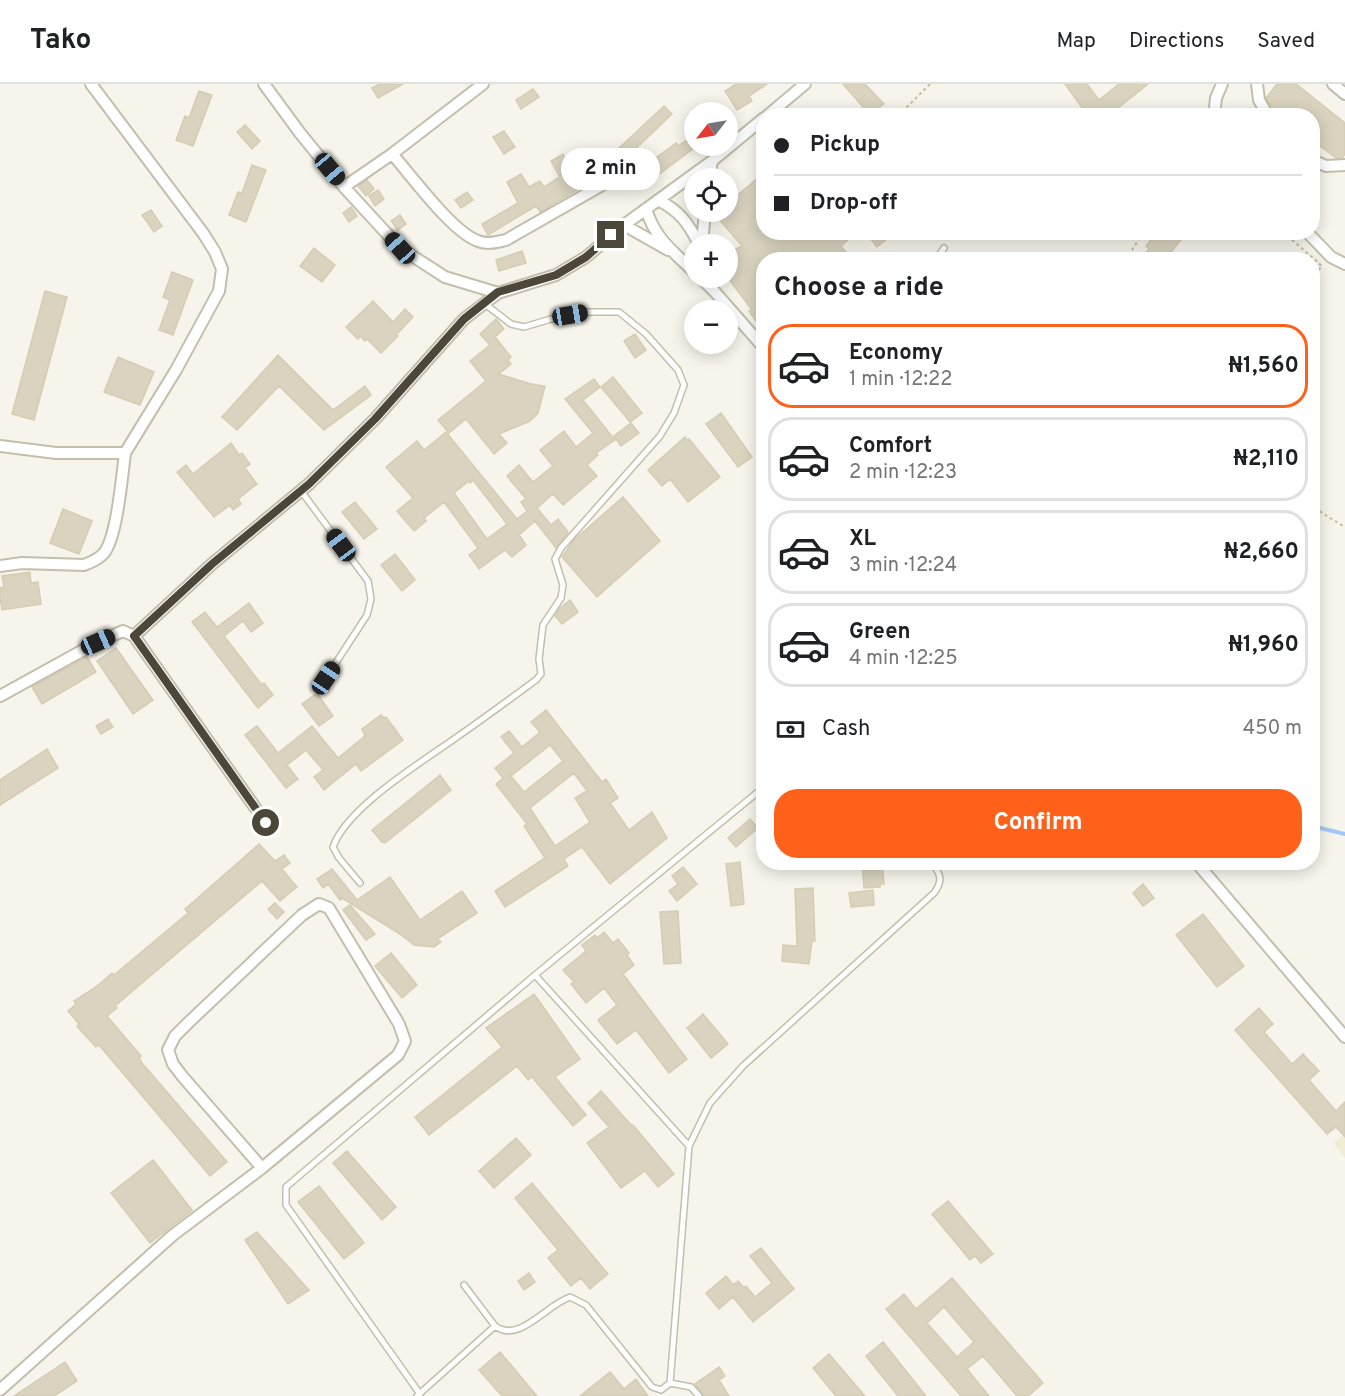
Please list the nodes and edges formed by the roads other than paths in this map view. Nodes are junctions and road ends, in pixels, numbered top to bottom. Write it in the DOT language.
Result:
graph roads {
  1 [pos="91,84"];
  2 [pos="264,84"];
  3 [pos="483,84"];
  4 [pos="805,84"];
  5 [pos="1222,84"];
  6 [pos="1257,84"];
  7 [pos="1333,84"];
  8 [pos="1345,94"];
  9 [pos="776,108"];
  10 [pos="1215,108"];
  11 [pos="1264,108"];
  12 [pos="756,124"];
  13 [pos="392,154"];
  14 [pos="712,161"];
  15 [pos="1320,163"];
  16 [pos="1345,165"];
  17 [pos="711,168"];
  18 [pos="611,180"];
  19 [pos="345,187"];
  20 [pos="658,200"];
  21 [pos="646,209"];
  22 [pos="624,225"];
  23 [pos="694,234"];
  24 [pos="1314,240"];
  25 [pos="944,248"];
  26 [pos="941,252"];
  27 [pos="678,255"];
  28 [pos="684,261"];
  29 [pos="1345,264"];
  30 [pos="712,288"];
  31 [pos="715,288"];
  32 [pos="498,292"];
  33 [pos="716,292"];
  34 [pos="484,303"];
  35 [pos="756,339"];
  36 [pos="0,446"];
  37 [pos="125,453"];
  38 [pos="301,491"];
  39 [pos="0,566"];
  40 [pos="134,636"];
  41 [pos="326,678"];
  42 [pos="0,696"];
  43 [pos="756,794"];
  44 [pos="266,823"];
  45 [pos="937,870"];
  46 [pos="1203,870"];
  47 [pos="360,883"];
  48 [pos="535,975"];
  49 [pos="1345,1036"];
  50 [pos="689,1146"];
  51 [pos="262,1168"];
  52 [pos="464,1285"];
  53 [pos="495,1326"];
  54 [pos="670,1383"];
  55 [pos="0,1390"];
  56 [pos="418,1395"];
  57 [pos="699,1396"];
  1 -- 37 [label="street"];
  2 -- 19 [label="street"];
  3 -- 13 [label="street"];
  4 -- 9 [label="street"];
  5 -- 10 [label="street"];
  6 -- 11 [label="street"];
  7 -- 8 [label="street"];
  12 -- 14 [label="street"];
  13 -- 18 [label="street"];
  13 -- 19 [label="street"];
  14 -- 17 [label="street"];
  14 -- 20 [label="street"];
  15 -- 16 [label="street"];
  19 -- 32 [label="street"];
  20 -- 21 [label="street"];
  20 -- 23 [label="street"];
  21 -- 22 [label="street"];
  21 -- 27 [label="street"];
  22 -- 27 [label="street"];
  22 -- 32 [label="street"];
  24 -- 29 [label="street"];
  25 -- 26 [label="lane"];
  27 -- 28 [label="street"];
  30 -- 33 [label="street"];
  31 -- 33 [label="street"];
  32 -- 34 [label="street"];
  33 -- 35 [label="street"];
  34 -- 38 [label="street"];
  34 -- 47 [label="lane"];
  36 -- 37 [label="street"];
  37 -- 39 [label="street"];
  38 -- 40 [label="street"];
  38 -- 41 [label="lane"];
  40 -- 42 [label="street"];
  40 -- 44 [label="street"];
  43 -- 48 [label="lane"];
  45 -- 50 [label="lane"];
  46 -- 49 [label="street"];
  48 -- 50 [label="lane"];
  48 -- 56 [label="lane"];
  50 -- 54 [label="lane"];
  51 -- 51 [label="street"];
  51 -- 55 [label="street"];
  52 -- 53 [label="lane"];
  53 -- 54 [label="lane"];
  53 -- 56 [label="lane"];
  54 -- 57 [label="lane"];
}
